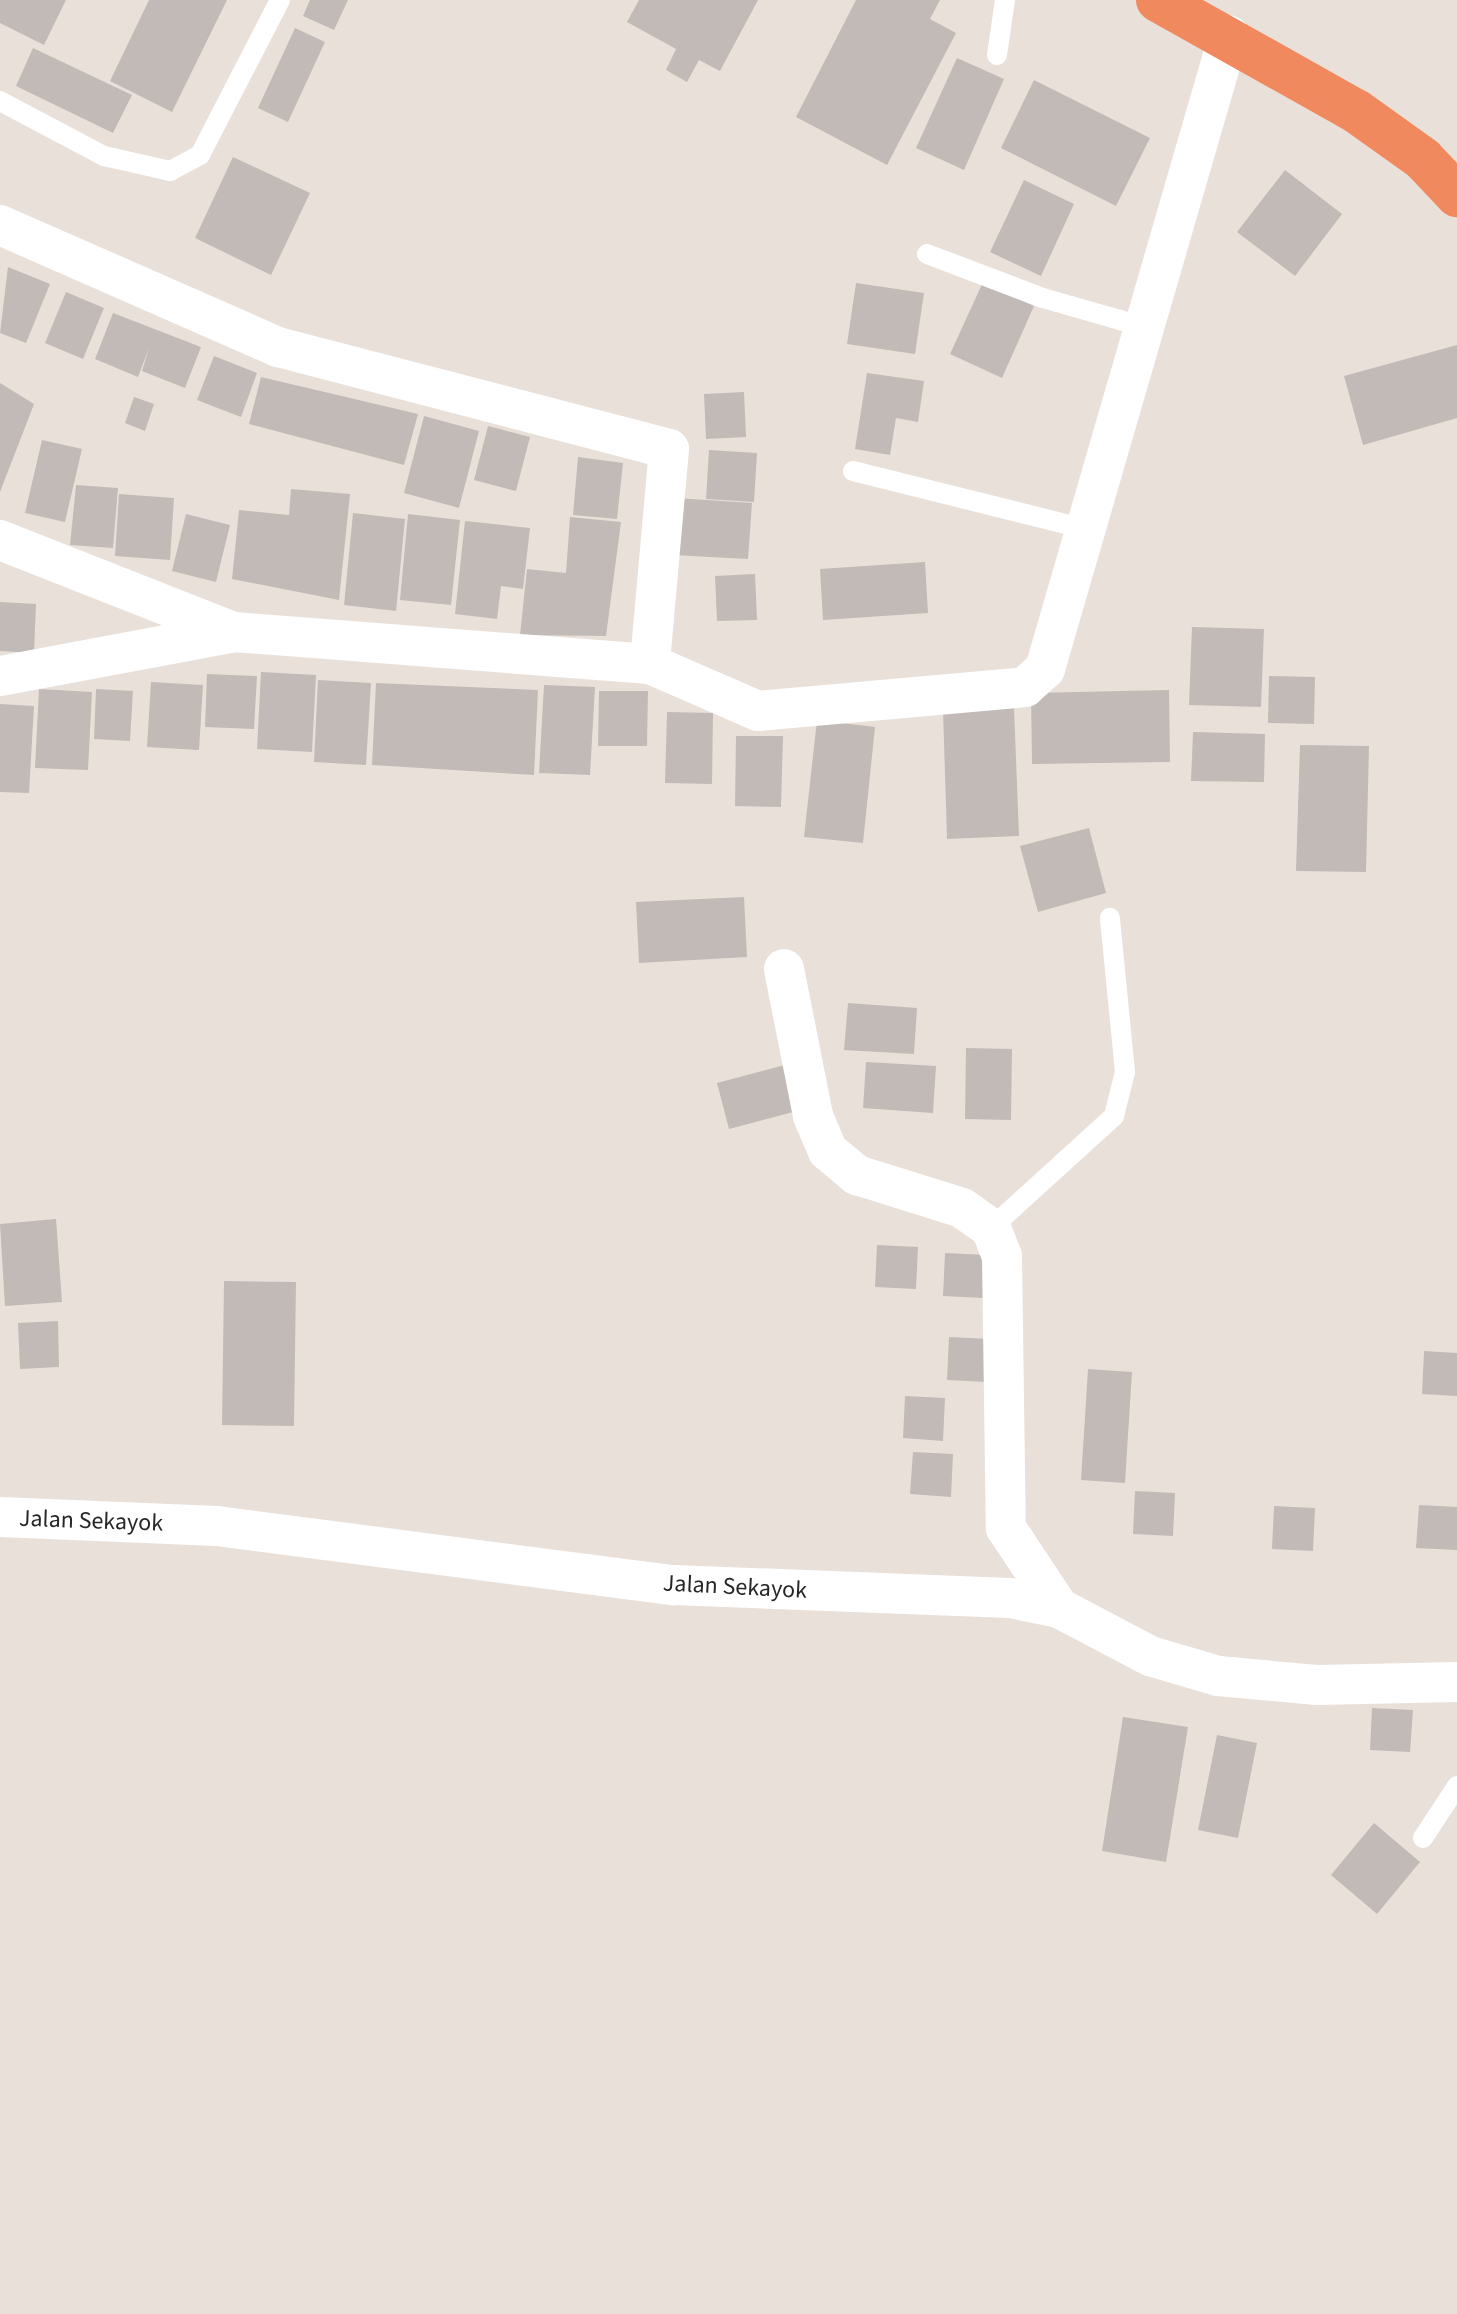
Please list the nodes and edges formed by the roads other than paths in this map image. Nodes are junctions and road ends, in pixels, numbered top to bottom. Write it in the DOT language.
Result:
graph roads {
  1 [pos="280,0"];
  2 [pos="1005,0"];
  3 [pos="1158,0"];
  4 [pos="1229,35"];
  5 [pos="997,55"];
  6 [pos="0,101"];
  7 [pos="1450,176"];
  8 [pos="0,225"];
  9 [pos="927,254"];
  10 [pos="1144,327"];
  11 [pos="853,471"];
  12 [pos="1081,528"];
  13 [pos="0,540"];
  14 [pos="234,632"];
  15 [pos="650,664"];
  16 [pos="0,676"];
  17 [pos="1110,918"];
  18 [pos="784,969"];
  19 [pos="991,1228"];
  20 [pos="0,1517"];
  21 [pos="1059,1608"];
  22 [pos="1457,1682"];
  23 [pos="1457,1786"];
  24 [pos="1423,1838"];
  1 -- 6 [label="lane"];
  2 -- 5 [label="lane"];
  3 -- 4 [label="highway"];
  4 -- 7 [label="highway"];
  4 -- 10 [label="street"];
  8 -- 15 [label="street"];
  9 -- 10 [label="lane"];
  10 -- 12 [label="street"];
  11 -- 12 [label="lane"];
  12 -- 15 [label="street"];
  13 -- 14 [label="street"];
  14 -- 15 [label="street"];
  14 -- 16 [label="street"];
  17 -- 19 [label="lane"];
  18 -- 19 [label="street"];
  19 -- 21 [label="street"];
  20 -- 21 [label="street, Jalan Sekayok"];
  21 -- 22 [label="street, Jalan Sekayok"];
  23 -- 24 [label="lane"];
}
